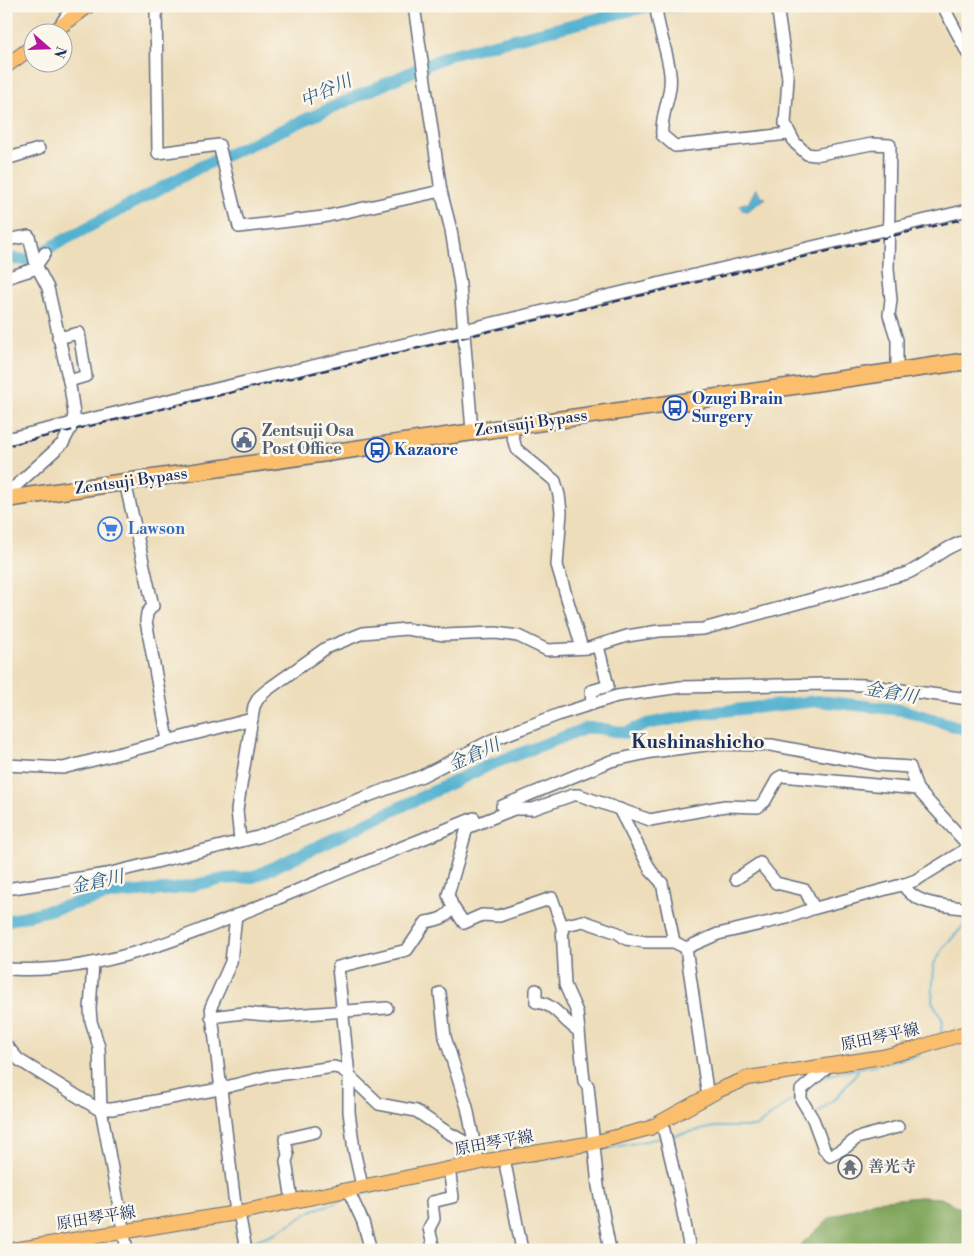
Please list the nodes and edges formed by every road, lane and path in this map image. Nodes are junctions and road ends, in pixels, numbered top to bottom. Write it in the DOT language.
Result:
graph roads {
  1 [pos="73,6"];
  2 [pos="88,6"];
  3 [pos="156,6"];
  4 [pos="414,6"];
  5 [pos="656,6"];
  6 [pos="777,6"];
  7 [pos="944,6"];
  8 [pos="62,22"];
  9 [pos="68,22"];
  10 [pos="22,54"];
  11 [pos="968,54"];
  12 [pos="6,66"];
  13 [pos="788,134"];
  14 [pos="39,149"];
  15 [pos="6,159"];
  16 [pos="441,192"];
  17 [pos="968,210"];
  18 [pos="887,229"];
  19 [pos="6,240"];
  20 [pos="45,253"];
  21 [pos="36,265"];
  22 [pos="6,278"];
  23 [pos="465,330"];
  24 [pos="58,338"];
  25 [pos="968,361"];
  26 [pos="897,370"];
  27 [pos="69,381"];
  28 [pos="73,423"];
  29 [pos="510,426"];
  30 [pos="472,431"];
  31 [pos="6,439"];
  32 [pos="125,482"];
  33 [pos="7,499"];
  34 [pos="968,540"];
  35 [pos="598,646"];
  36 [pos="582,648"];
  37 [pos="968,699"];
  38 [pos="592,704"];
  39 [pos="252,719"];
  40 [pos="168,740"];
  41 [pos="6,764"];
  42 [pos="917,789"];
  43 [pos="513,805"];
  44 [pos="619,809"];
  45 [pos="240,840"];
  46 [pos="968,847"];
  47 [pos="736,879"];
  48 [pos="903,884"];
  49 [pos="6,889"];
  50 [pos="453,907"];
  51 [pos="814,908"];
  52 [pos="968,909"];
  53 [pos="236,915"];
  54 [pos="562,926"];
  55 [pos="674,942"];
  56 [pos="686,948"];
  57 [pos="93,964"];
  58 [pos="6,967"];
  59 [pos="536,990"];
  60 [pos="440,993"];
  61 [pos="387,1008"];
  62 [pos="342,1011"];
  63 [pos="211,1017"];
  64 [pos="579,1031"];
  65 [pos="968,1032"];
  66 [pos="6,1045"];
  67 [pos="829,1066"];
  68 [pos="349,1076"];
  69 [pos="220,1089"];
  70 [pos="708,1097"];
  71 [pos="101,1109"];
  72 [pos="898,1127"];
  73 [pos="315,1132"];
  74 [pos="665,1132"];
  75 [pos="474,1144"];
  76 [pos="594,1149"];
  77 [pos="478,1162"];
  78 [pos="505,1162"];
  79 [pos="450,1173"];
  80 [pos="362,1186"];
  81 [pos="350,1195"];
  82 [pos="292,1201"];
  83 [pos="237,1213"];
  84 [pos="123,1231"];
  85 [pos="59,1246"];
  86 [pos="246,1246"];
  87 [pos="13,1250"];
  88 [pos="127,1250"];
  89 [pos="371,1250"];
  90 [pos="434,1250"];
  91 [pos="522,1250"];
  92 [pos="610,1250"];
  93 [pos="690,1250"];
  1 -- 8 [label="street"];
  2 -- 9 [label="main road"];
  3 -- 16 [label="street"];
  4 -- 16 [label="street"];
  5 -- 13 [label="street"];
  6 -- 13 [label="street"];
  7 -- 11 [label="street"];
  10 -- 12 [label="main road"];
  13 -- 18 [label="street"];
  14 -- 15 [label="street"];
  16 -- 23 [label="street"];
  17 -- 18 [label="street"];
  18 -- 23 [label="street"];
  18 -- 26 [label="street"];
  19 -- 21 [label="street"];
  20 -- 21 [label="street"];
  21 -- 22 [label="street"];
  21 -- 24 [label="street"];
  23 -- 28 [label="street"];
  23 -- 30 [label="street"];
  24 -- 27 [label="street"];
  24 -- 27 [label="street"];
  25 -- 26 [label="highway, Zentsuji Bypass"];
  26 -- 29 [label="highway, Zentsuji Bypass"];
  27 -- 28 [label="street"];
  28 -- 31 [label="street"];
  28 -- 33 [label="street"];
  29 -- 30 [label="highway, Zentsuji Bypass"];
  29 -- 36 [label="street"];
  30 -- 32 [label="highway, Zentsuji Bypass"];
  32 -- 33 [label="highway, Zentsuji Bypass"];
  32 -- 40 [label="street"];
  34 -- 35 [label="street"];
  35 -- 36 [label="street"];
  35 -- 38 [label="street"];
  36 -- 39 [label="street"];
  37 -- 38 [label="street"];
  38 -- 49 [label="street"];
  39 -- 40 [label="street"];
  39 -- 45 [label="street"];
  40 -- 41 [label="street"];
  42 -- 43 [label="street"];
  42 -- 44 [label="street"];
  42 -- 46 [label="street"];
  43 -- 44 [label="street"];
  43 -- 50 [label="street"];
  43 -- 53 [label="street"];
  44 -- 55 [label="street"];
  46 -- 48 [label="street"];
  47 -- 51 [label="street"];
  48 -- 51 [label="street"];
  48 -- 52 [label="street"];
  50 -- 54 [label="street"];
  50 -- 62 [label="street"];
  51 -- 56 [label="street"];
  53 -- 57 [label="street"];
  53 -- 63 [label="street"];
  54 -- 55 [label="street"];
  54 -- 64 [label="street"];
  55 -- 56 [label="street"];
  56 -- 70 [label="street"];
  57 -- 58 [label="street"];
  57 -- 71 [label="street"];
  59 -- 64 [label="street"];
  60 -- 75 [label="street"];
  61 -- 62 [label="street"];
  62 -- 63 [label="street"];
  62 -- 68 [label="street"];
  63 -- 69 [label="street"];
  64 -- 76 [label="street"];
  65 -- 67 [label="main road, 原田琴平線"];
  66 -- 71 [label="street"];
  67 -- 70 [label="main road, 原田琴平線"];
  67 -- 72 [label="street"];
  68 -- 69 [label="street"];
  68 -- 75 [label="street"];
  68 -- 80 [label="street"];
  69 -- 71 [label="street"];
  69 -- 83 [label="street"];
  70 -- 74 [label="main road, 原田琴平線"];
  71 -- 84 [label="street"];
  73 -- 82 [label="street"];
  74 -- 76 [label="main road, 原田琴平線"];
  74 -- 93 [label="street"];
  75 -- 77 [label="street"];
  76 -- 78 [label="main road, 原田琴平線"];
  76 -- 92 [label="street"];
  77 -- 78 [label="main road, 原田琴平線"];
  77 -- 79 [label="main road, 原田琴平線"];
  78 -- 91 [label="street"];
  79 -- 80 [label="main road, 原田琴平線"];
  79 -- 90 [label="street"];
  80 -- 81 [label="main road, 原田琴平線"];
  81 -- 82 [label="main road, 原田琴平線"];
  81 -- 89 [label="street"];
  82 -- 83 [label="main road, 原田琴平線"];
  83 -- 84 [label="main road, 原田琴平線"];
  83 -- 86 [label="street"];
  84 -- 85 [label="main road, 原田琴平線"];
  84 -- 88 [label="street"];
  85 -- 87 [label="main road, 原田琴平線"];
}
